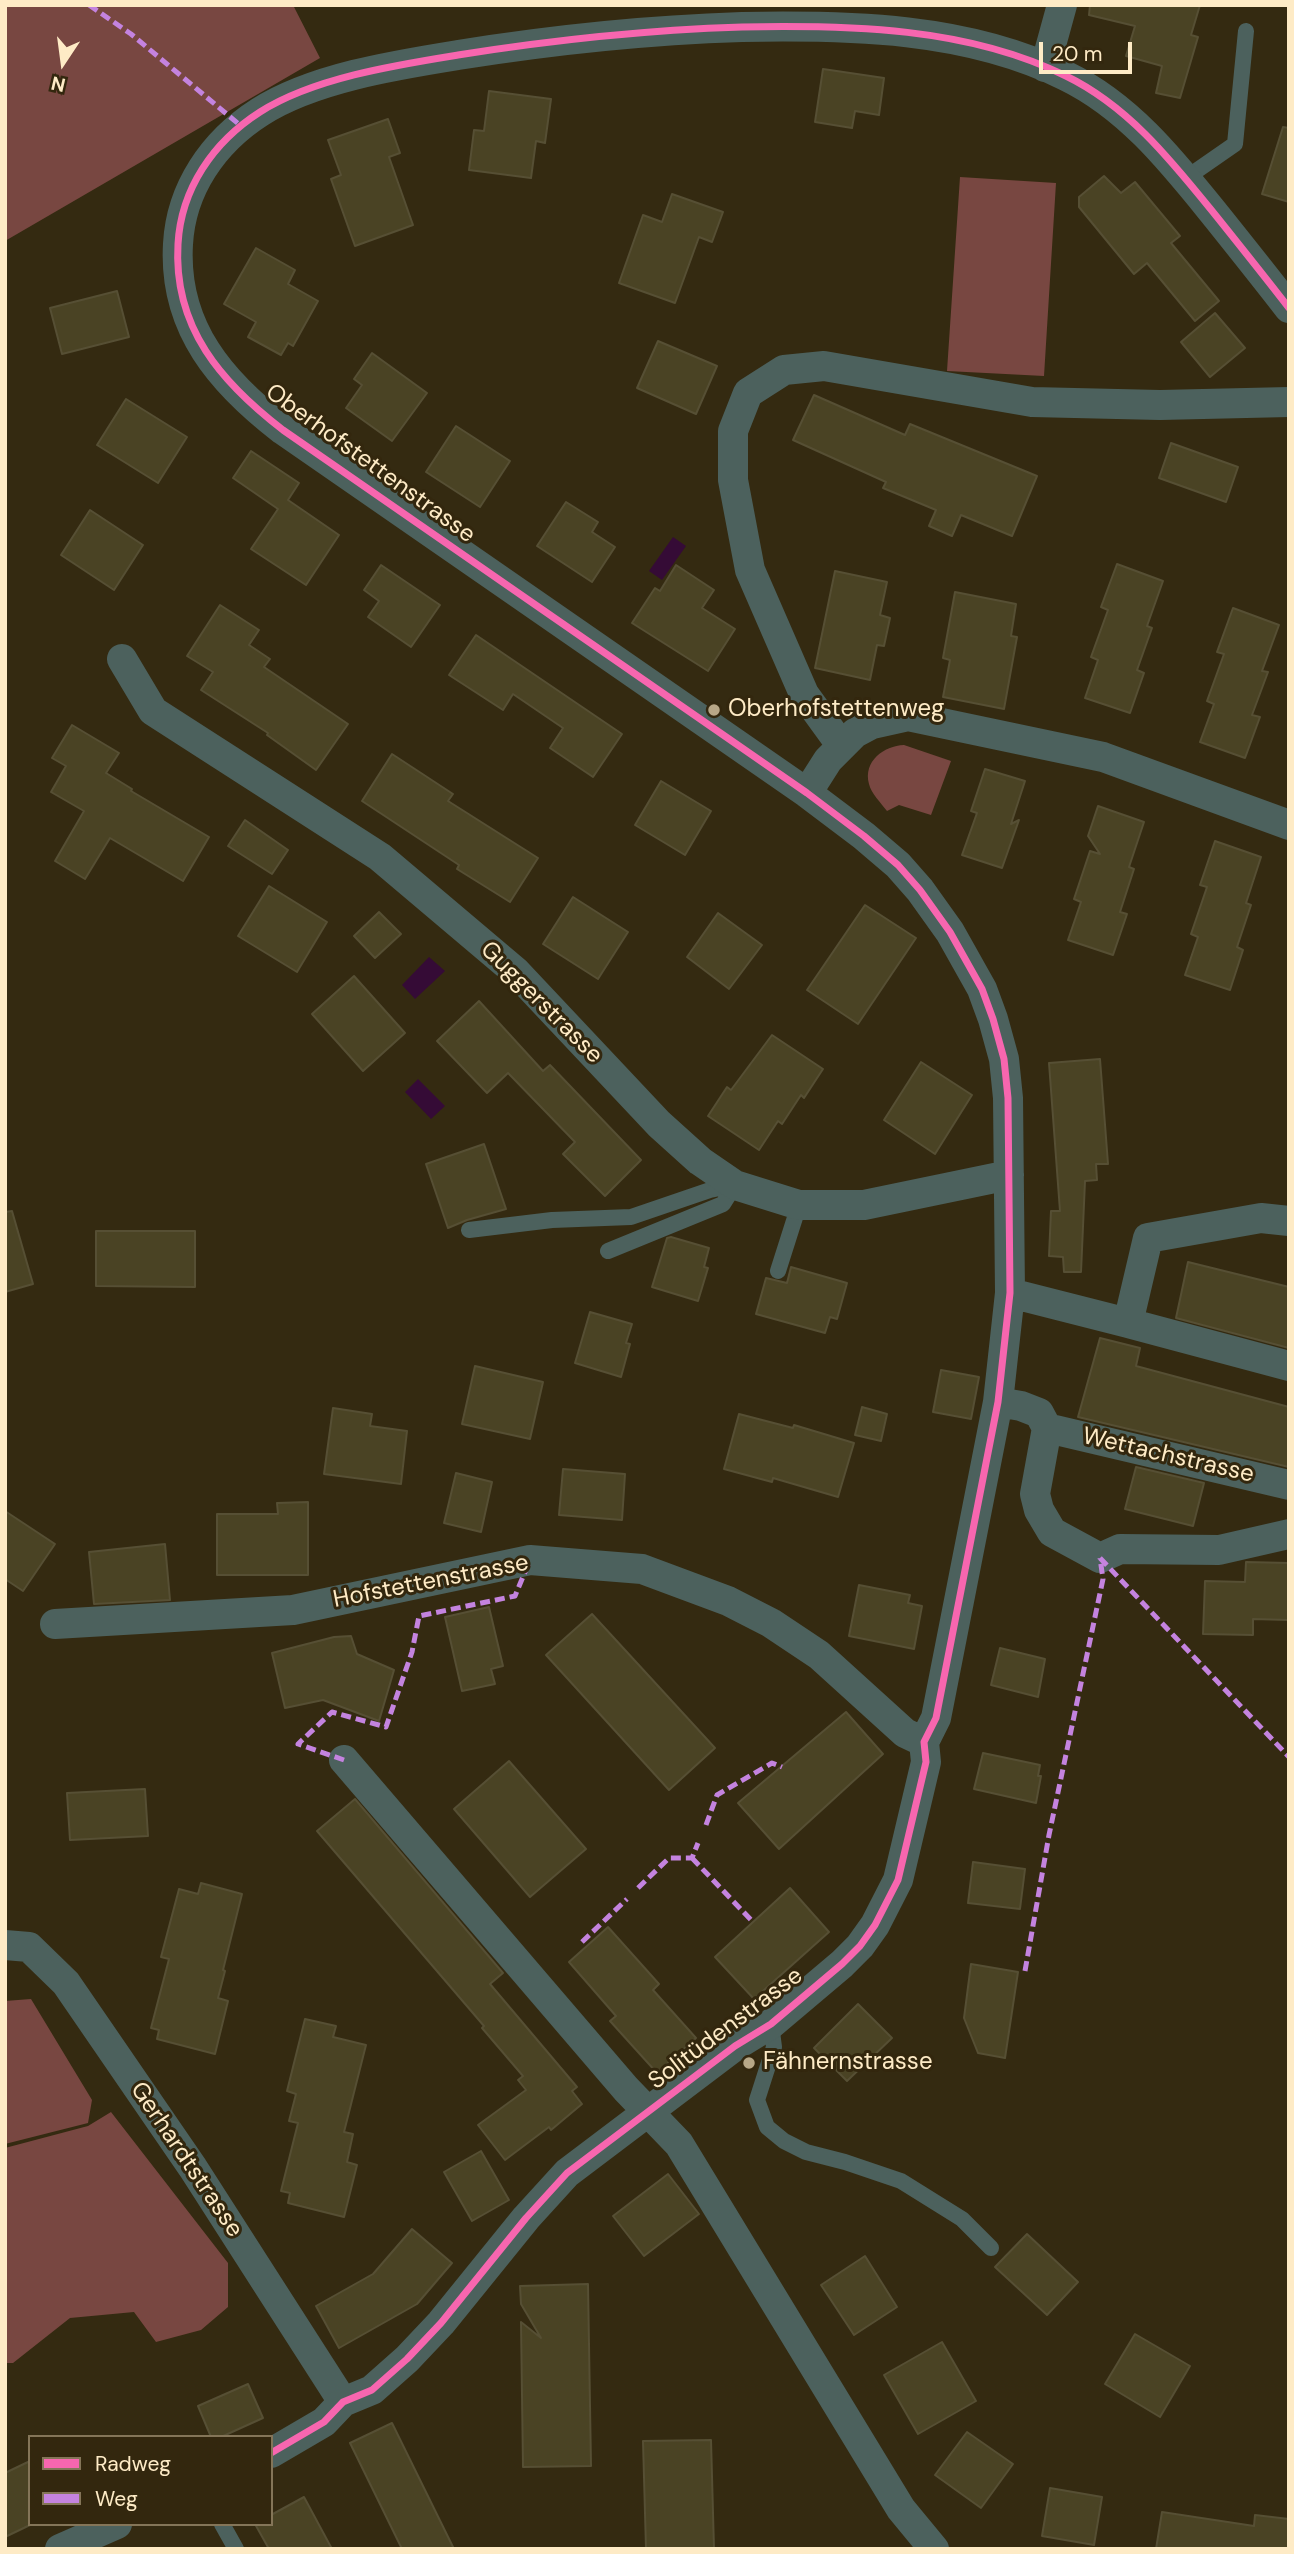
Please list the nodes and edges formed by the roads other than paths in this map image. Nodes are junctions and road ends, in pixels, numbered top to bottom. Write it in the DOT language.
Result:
graph roads {
  1 [pos="1062,5"];
  2 [pos="1246,32"];
  3 [pos="1045,67"];
  4 [pos="1186,178"];
  5 [pos="1289,307"];
  6 [pos="1289,402"];
  7 [pos="122,659"];
  8 [pos="841,745"];
  9 [pos="807,793"];
  10 [pos="1289,825"];
  11 [pos="1009,1175"];
  12 [pos="735,1185"];
  13 [pos="799,1205"];
  14 [pos="1289,1221"];
  15 [pos="469,1230"];
  16 [pos="608,1251"];
  17 [pos="779,1271"];
  18 [pos="1010,1293"];
  19 [pos="1128,1323"];
  20 [pos="1289,1366"];
  21 [pos="998,1402"];
  22 [pos="1046,1428"];
  23 [pos="1289,1485"];
  24 [pos="979,1499"];
  25 [pos="1289,1534"];
  26 [pos="55,1625"];
  27 [pos="924,1742"];
  28 [pos="344,1760"];
  29 [pos="5,1945"];
  30 [pos="771,2024"];
  31 [pos="649,2110"];
  32 [pos="991,2248"];
  33 [pos="343,2402"];
  34 [pos="273,2452"];
  35 [pos="112,2526"];
  36 [pos="223,2526"];
  37 [pos="60,2549"];
  38 [pos="236,2549"];
  39 [pos="934,2549"];
  1 -- 3 [label="street"];
  2 -- 4 [label="lane"];
  3 -- 4 [label="street, Oberhofstettenstrasse"];
  3 -- 9 [label="street, Oberhofstettenstrasse"];
  4 -- 5 [label="street, Oberhofstettenstrasse"];
  6 -- 8 [label="street"];
  7 -- 12 [label="street, Guggerstrasse"];
  8 -- 9 [label="street"];
  8 -- 10 [label="street"];
  9 -- 11 [label="street, Oberhofstettenstrasse"];
  11 -- 13 [label="street, Guggerstrasse"];
  11 -- 18 [label="street, Oberhofstettenstrasse"];
  12 -- 13 [label="street, Guggerstrasse"];
  12 -- 15 [label="lane"];
  12 -- 16 [label="lane"];
  13 -- 17 [label="lane"];
  14 -- 19 [label="street"];
  18 -- 19 [label="street"];
  18 -- 21 [label="street, Oberhofstettenstrasse"];
  19 -- 20 [label="street"];
  21 -- 22 [label="street"];
  21 -- 24 [label="street, Oberhofstettenstrasse"];
  22 -- 23 [label="street, Wettachstrasse"];
  22 -- 25 [label="street"];
  24 -- 27 [label="street, Solitüdenstrasse"];
  26 -- 27 [label="street, Hofstettenstrasse"];
  27 -- 30 [label="street, Solitüdenstrasse"];
  28 -- 31 [label="street"];
  29 -- 33 [label="street, Gerhardtstrasse"];
  30 -- 31 [label="street, Solitüdenstrasse"];
  30 -- 32 [label="lane"];
  31 -- 33 [label="street, Solitüdenstrasse"];
  31 -- 39 [label="street"];
  33 -- 34 [label="street, Solitüdenstrasse"];
  35 -- 37 [label="street"];
  36 -- 38 [label="lane"];
}
